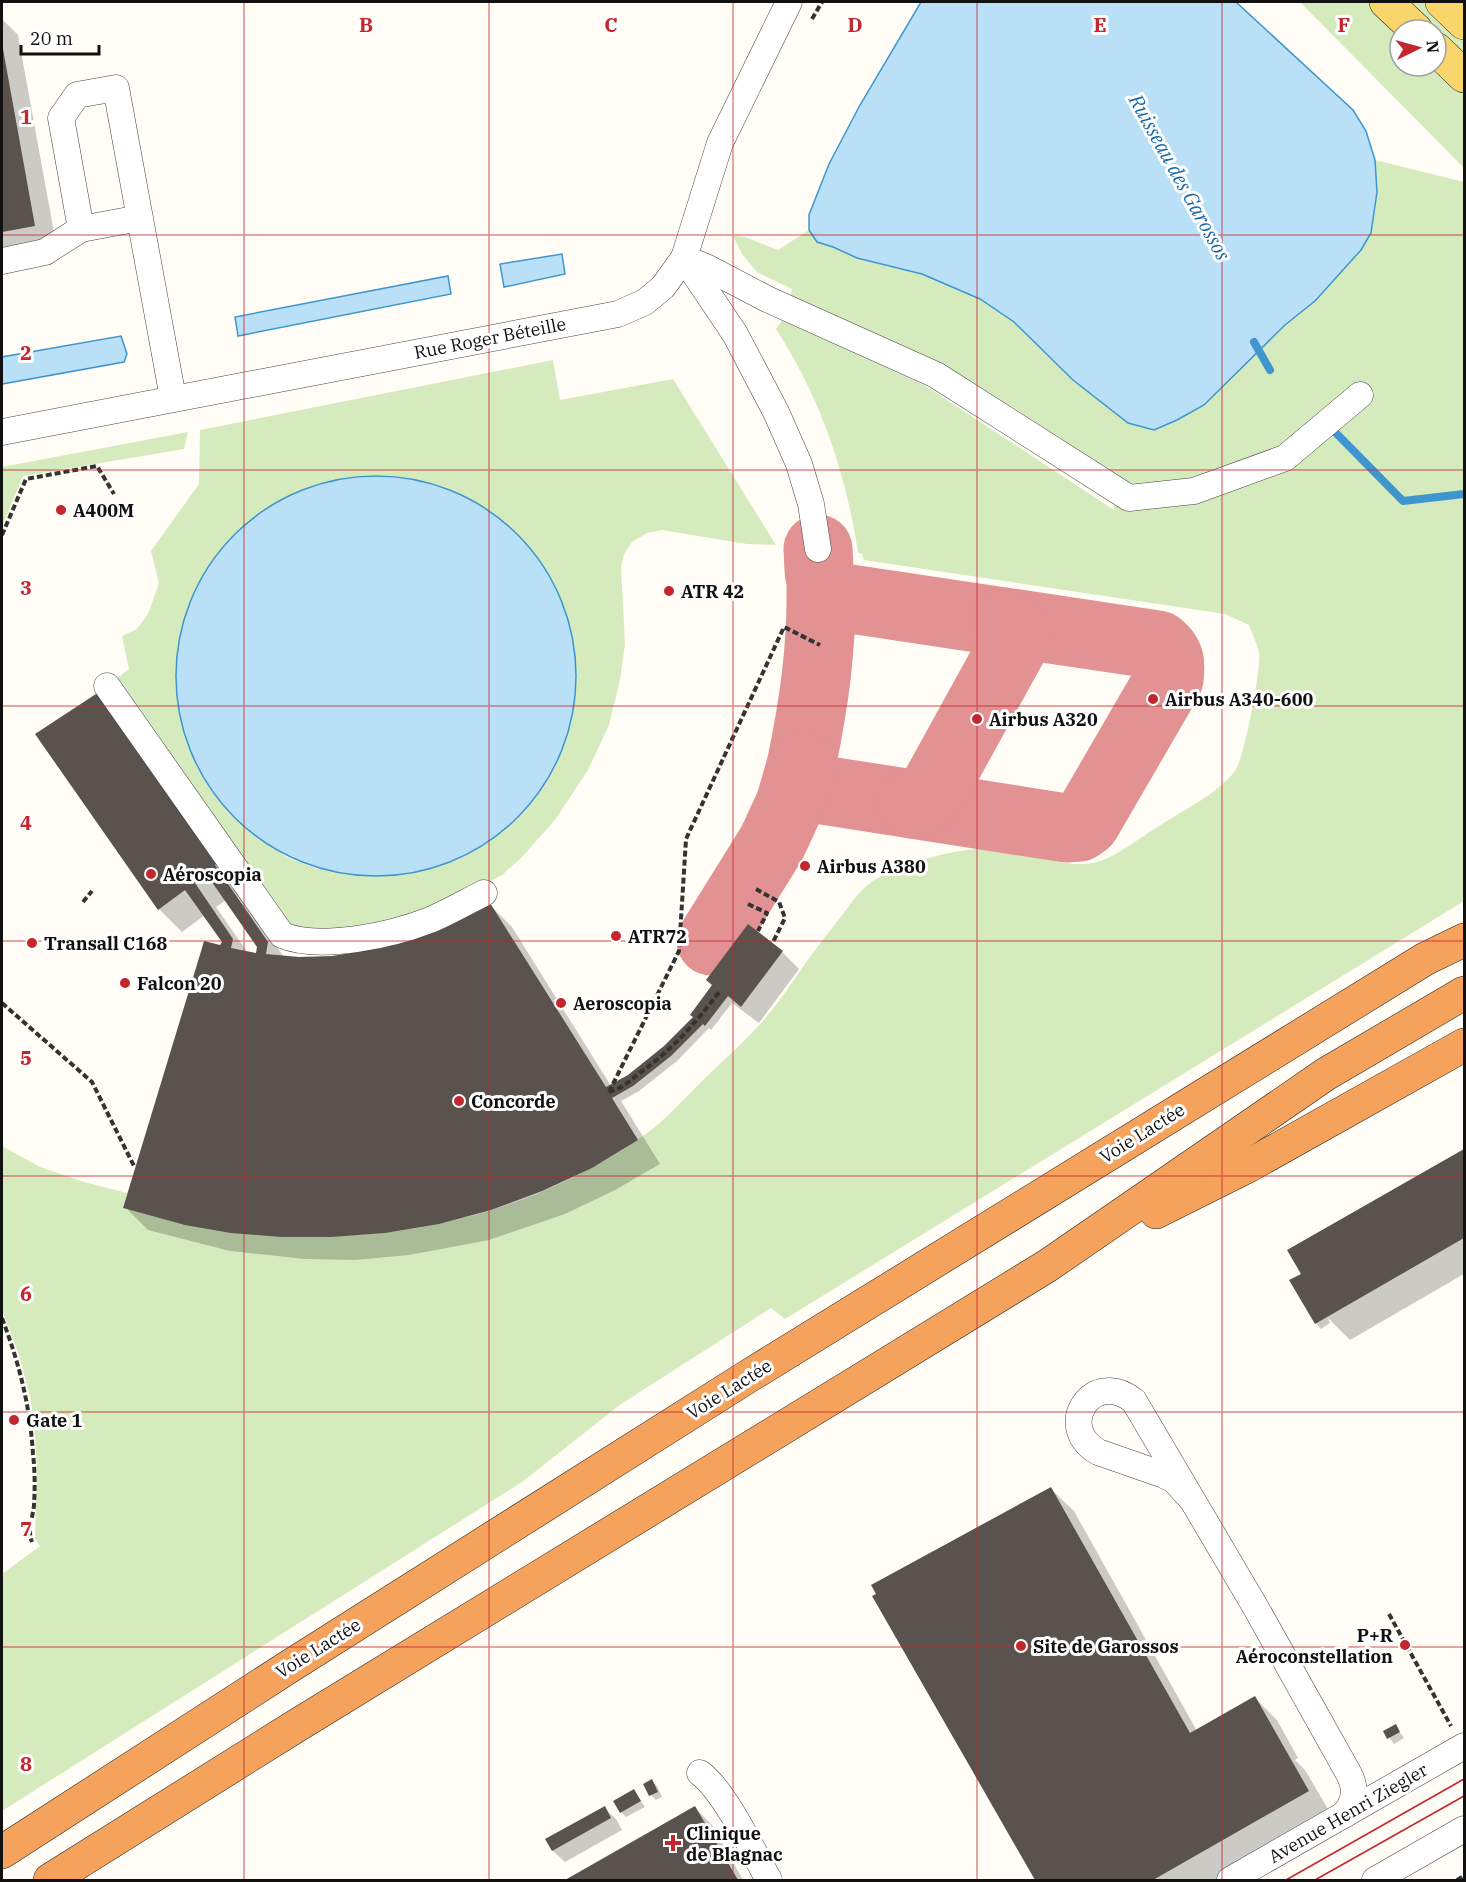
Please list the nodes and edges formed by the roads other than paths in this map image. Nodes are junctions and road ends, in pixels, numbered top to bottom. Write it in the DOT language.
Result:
graph roads {
  1 [pos="789,2"];
  2 [pos="1386,2"];
  3 [pos="1442,2"];
  4 [pos="1403,18"];
  5 [pos="1464,23"];
  6 [pos="1448,61"];
  7 [pos="1464,76"];
  8 [pos="140,218"];
  9 [pos="81,229"];
  10 [pos="684,258"];
  11 [pos="2,261"];
  12 [pos="1360,395"];
  13 [pos="173,398"];
  14 [pos="2,432"];
  15 [pos="818,549"];
  16 [pos="107,686"];
  17 [pos="484,892"];
  18 [pos="1464,923"];
  19 [pos="1464,939"];
  20 [pos="1425,960"];
  21 [pos="1464,993"];
  22 [pos="1464,1045"];
  23 [pos="1047,1266"];
  24 [pos="1192,1501"];
  25 [pos="1464,1746"];
  26 [pos="700,1773"];
  27 [pos="1344,1815"];
  28 [pos="1464,1829"];
  29 [pos="2,1852"];
  30 [pos="50,1881"];
  31 [pos="769,1881"];
  32 [pos="1230,1881"];
  33 [pos="1375,1881"];
  1 -- 10 [label="street, Rue Roger Béteille"];
  2 -- 4 [label="main road"];
  3 -- 5 [label="main road"];
  6 -- 7 [label="main road"];
  8 -- 9 [label="street"];
  8 -- 9 [label="street"];
  8 -- 13 [label="street"];
  9 -- 11 [label="street"];
  10 -- 12 [label="street"];
  10 -- 13 [label="street, Rue Roger Béteille"];
  10 -- 15 [label="street"];
  13 -- 14 [label="street, Rue Roger Béteille"];
  16 -- 17 [label="street"];
  18 -- 20 [label="highway"];
  19 -- 20 [label="highway, Voie Lactée"];
  20 -- 29 [label="highway, Voie Lactée"];
  21 -- 23 [label="highway"];
  22 -- 23 [label="highway"];
  23 -- 30 [label="highway"];
  24 -- 24 [label="street"];
  24 -- 27 [label="street"];
  25 -- 27 [label="street, Avenue Henri Ziegler"];
  26 -- 31 [label="street"];
  27 -- 32 [label="street, Avenue Henri Ziegler"];
  28 -- 33 [label="street"];
}
